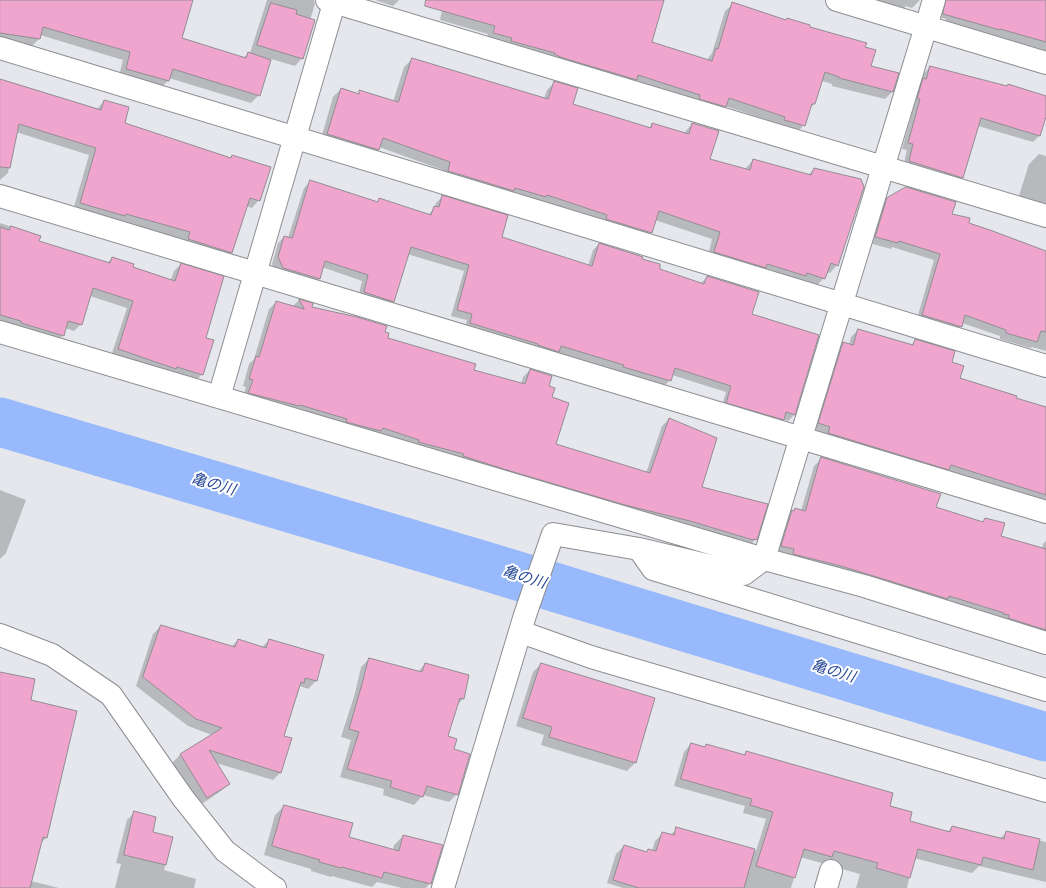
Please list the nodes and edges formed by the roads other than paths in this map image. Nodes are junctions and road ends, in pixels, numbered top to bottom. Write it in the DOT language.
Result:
graph roads {
  1 [pos="837,0"];
  2 [pos="934,0"];
  3 [pos="332,1"];
  4 [pos="926,27"];
  5 [pos="0,48"];
  6 [pos="1046,63"];
  7 [pos="295,137"];
  8 [pos="883,167"];
  9 [pos="0,196"];
  10 [pos="1046,216"];
  11 [pos="255,272"];
  12 [pos="842,304"];
  13 [pos="0,332"];
  14 [pos="1046,366"];
  15 [pos="219,397"];
  16 [pos="800,439"];
  17 [pos="1046,512"];
  18 [pos="639,549"];
  19 [pos="764,559"];
  20 [pos="523,624"];
  21 [pos="0,635"];
  22 [pos="1046,643"];
  23 [pos="1046,690"];
  24 [pos="1046,791"];
  25 [pos="275,888"];
  26 [pos="443,888"];
  1 -- 4 [label="street"];
  2 -- 4 [label="street"];
  3 -- 7 [label="street"];
  3 -- 8 [label="street"];
  4 -- 6 [label="street"];
  4 -- 8 [label="street"];
  5 -- 7 [label="street"];
  7 -- 11 [label="street"];
  7 -- 12 [label="street"];
  8 -- 10 [label="street"];
  8 -- 12 [label="street"];
  9 -- 11 [label="street"];
  11 -- 15 [label="street"];
  11 -- 16 [label="street"];
  12 -- 14 [label="street"];
  12 -- 16 [label="street"];
  13 -- 15 [label="street"];
  15 -- 19 [label="street"];
  16 -- 17 [label="street"];
  16 -- 19 [label="street"];
  18 -- 19 [label="street"];
  18 -- 20 [label="street"];
  18 -- 23 [label="street"];
  19 -- 22 [label="street"];
  20 -- 24 [label="street"];
  20 -- 26 [label="street"];
  21 -- 25 [label="street"];
}
